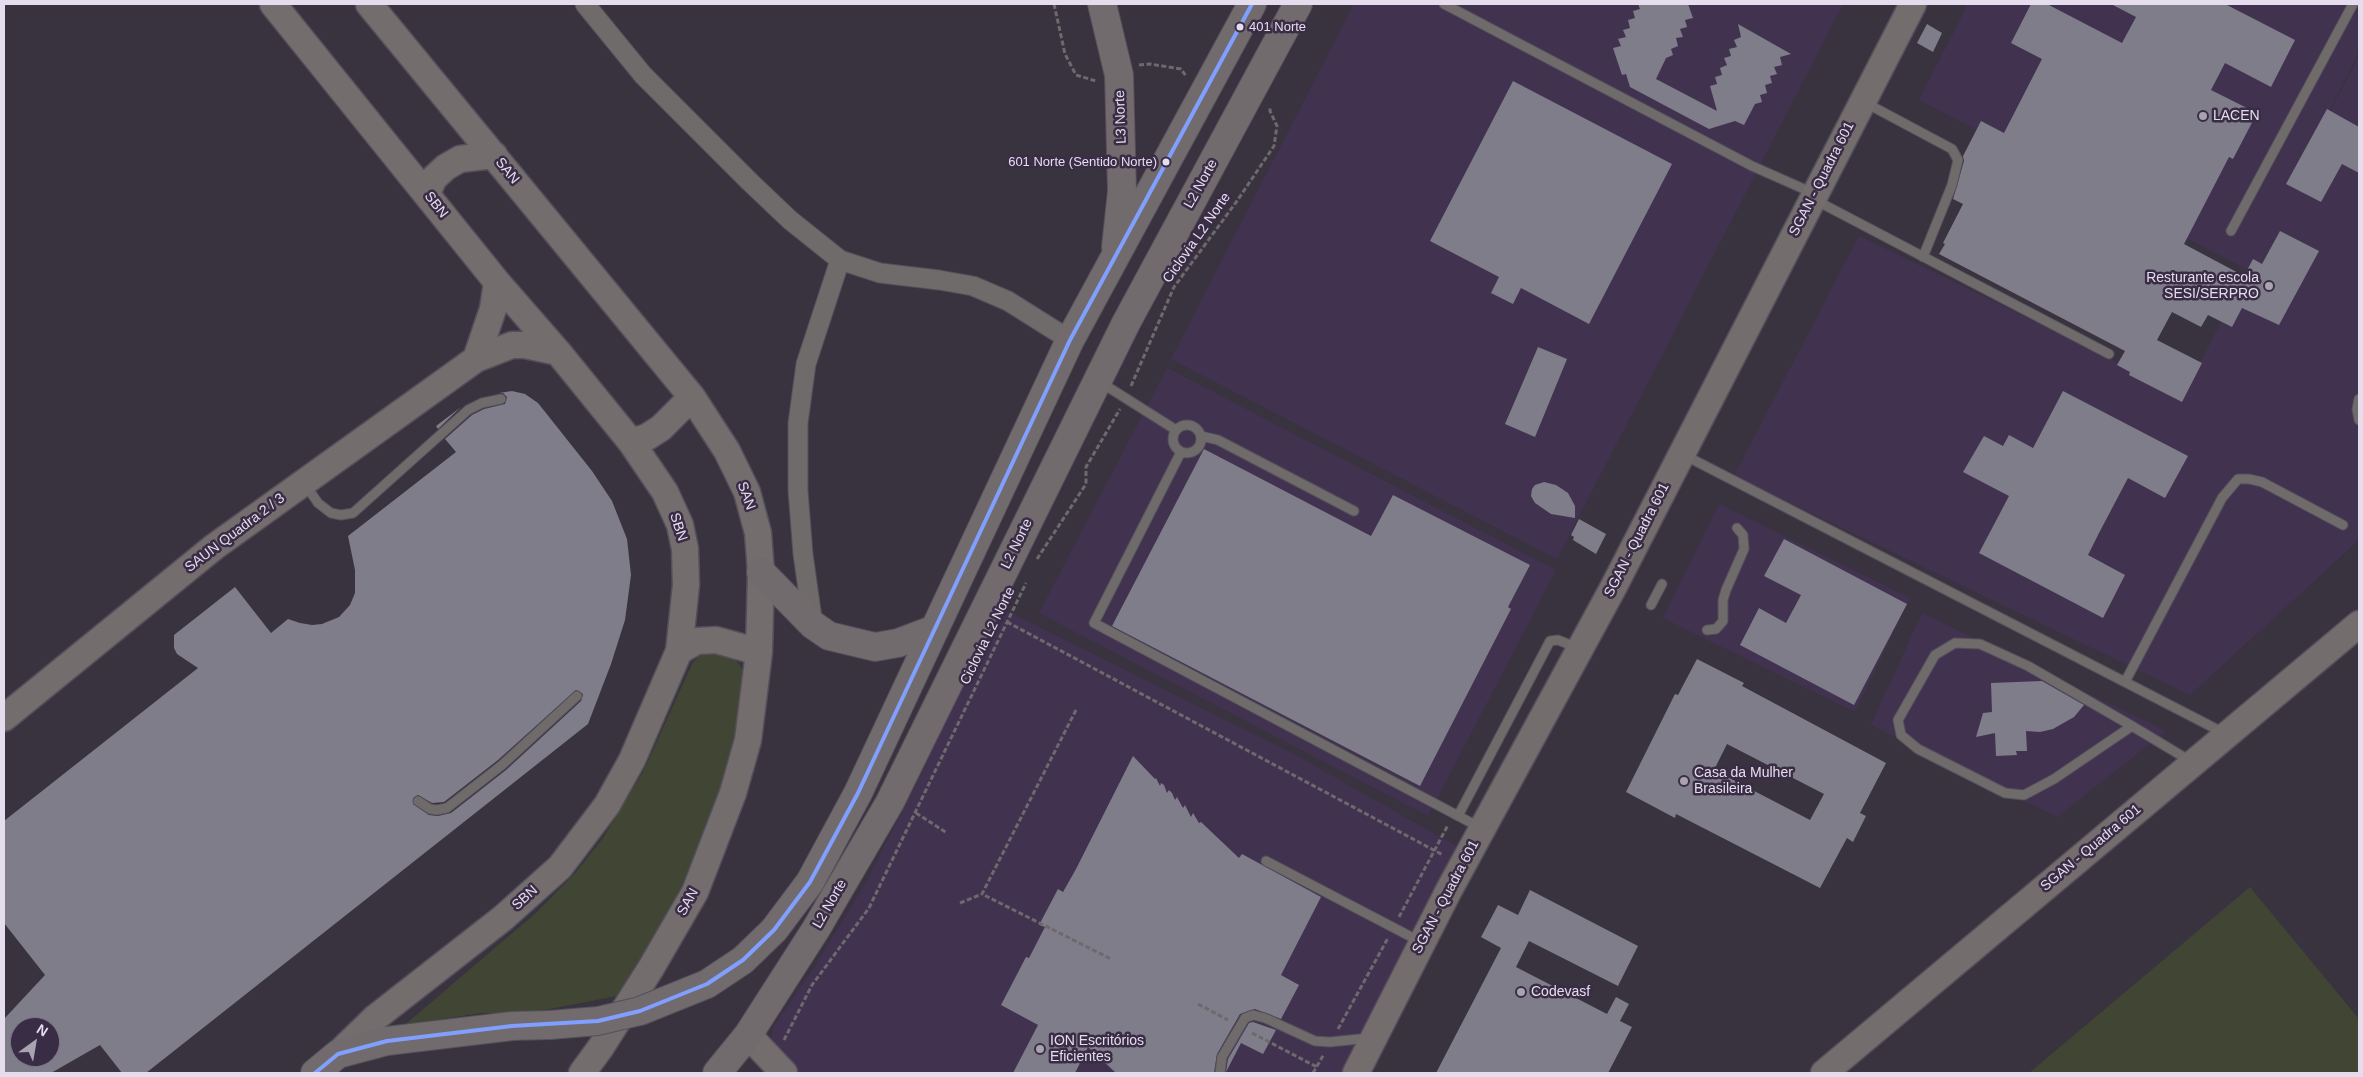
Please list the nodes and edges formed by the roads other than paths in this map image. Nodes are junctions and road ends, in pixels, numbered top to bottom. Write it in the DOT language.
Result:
graph roads {
  1 [pos="273,4"];
  2 [pos="369,4"];
  3 [pos="585,4"];
  4 [pos="1102,4"];
  5 [pos="1252,4"];
  6 [pos="1298,4"];
  7 [pos="1444,4"];
  8 [pos="1913,4"];
  9 [pos="2353,4"];
  10 [pos="1862,101"];
  11 [pos="494,155"];
  12 [pos="427,193"];
  13 [pos="1813,196"];
  14 [pos="2231,231"];
  15 [pos="1923,257"];
  16 [pos="840,260"];
  17 [pos="1114,262"];
  18 [pos="497,282"];
  19 [pos="1070,340"];
  20 [pos="558,352"];
  21 [pos="2109,354"];
  22 [pos="476,359"];
  23 [pos="1097,380"];
  24 [pos="692,397"];
  25 [pos="501,399"];
  26 [pos="2359,399"];
  27 [pos="2359,420"];
  28 [pos="1176,430"];
  29 [pos="1201,436"];
  30 [pos="631,442"];
  31 [pos="1181,452"];
  32 [pos="1680,453"];
  33 [pos="303,482"];
  34 [pos="1354,511"];
  35 [pos="2343,524"];
  36 [pos="1737,528"];
  37 [pos="761,572"];
  38 [pos="1662,584"];
  39 [pos="1651,605"];
  40 [pos="2359,624"];
  41 [pos="813,626"];
  42 [pos="935,629"];
  43 [pos="1707,630"];
  44 [pos="1580,649"];
  45 [pos="679,651"];
  46 [pos="759,652"];
  47 [pos="2125,682"];
  48 [pos="577,696"];
  49 [pos="4,718"];
  50 [pos="2132,726"];
  51 [pos="2226,735"];
  52 [pos="2193,762"];
  53 [pos="418,801"];
  54 [pos="1456,815"];
  55 [pos="1482,829"];
  56 [pos="1266,862"];
  57 [pos="1422,943"];
  58 [pos="748,1034"];
  59 [pos="1374,1038"];
  60 [pos="338,1054"];
  61 [pos="779,1067"];
  62 [pos="315,1073"];
  63 [pos="582,1073"];
  64 [pos="717,1073"];
  65 [pos="1220,1073"];
  66 [pos="1356,1073"];
  67 [pos="1824,1073"];
  1 -- 12 [label="main road, SBN"];
  2 -- 11 [label="main road, SAN"];
  3 -- 16 [label="street"];
  4 -- 17 [label="main road, L3 Norte"];
  5 -- 17 [label="main road, L2 Norte"];
  6 -- 23 [label="main road, L2 Norte"];
  7 -- 13 [label="lane"];
  8 -- 10 [label="main road, SGAN - Quadra 601"];
  9 -- 14 [label="lane"];
  10 -- 13 [label="main road, SGAN - Quadra 601"];
  10 -- 15 [label="lane"];
  11 -- 12 [label="main road"];
  11 -- 24 [label="main road, SAN"];
  12 -- 18 [label="main road, SBN"];
  13 -- 15 [label="lane"];
  13 -- 32 [label="main road, SGAN - Quadra 601"];
  15 -- 21 [label="lane"];
  16 -- 19 [label="street"];
  16 -- 41 [label="street"];
  17 -- 19 [label="main road, L2 Norte"];
  18 -- 20 [label="main road, SBN"];
  18 -- 22 [label="main road"];
  19 -- 42 [label="main road, L2 Norte"];
  20 -- 22 [label="main road, SAUN Quadra 2 / 3"];
  20 -- 30 [label="main road, SBN"];
  22 -- 33 [label="main road, SAUN Quadra 2 / 3"];
  23 -- 28 [label="lane"];
  23 -- 58 [label="main road, L2 Norte"];
  24 -- 30 [label="main road"];
  24 -- 37 [label="main road, SAN"];
  25 -- 33 [label="lane"];
  26 -- 27 [label="lane"];
  28 -- 29 [label="lane"];
  28 -- 31 [label="lane"];
  29 -- 31 [label="lane"];
  29 -- 34 [label="lane"];
  30 -- 45 [label="main road, SBN"];
  31 -- 54 [label="lane"];
  32 -- 44 [label="main road, SGAN - Quadra 601"];
  32 -- 47 [label="lane"];
  33 -- 49 [label="main road, SAUN Quadra 2 / 3"];
  35 -- 47 [label="lane"];
  36 -- 43 [label="lane"];
  37 -- 41 [label="main road"];
  37 -- 46 [label="main road, SAN"];
  38 -- 39 [label="lane"];
  40 -- 51 [label="main road, SGAN - Quadra 601"];
  41 -- 42 [label="main road"];
  42 -- 60 [label="main road, L2 Norte, bridge"];
  44 -- 54 [label="lane"];
  44 -- 55 [label="main road, SGAN - Quadra 601"];
  45 -- 46 [label="main road"];
  45 -- 60 [label="main road, SBN"];
  46 -- 63 [label="main road, SAN"];
  47 -- 51 [label="lane"];
  48 -- 53 [label="lane"];
  50 -- 50 [label="lane"];
  50 -- 52 [label="lane"];
  51 -- 52 [label="main road, SGAN - Quadra 601"];
  52 -- 67 [label="main road, SGAN - Quadra 601"];
  54 -- 55 [label="lane"];
  55 -- 57 [label="main road, SGAN - Quadra 601"];
  56 -- 57 [label="lane"];
  57 -- 59 [label="main road, SGAN - Quadra 601"];
  58 -- 61 [label="main road"];
  58 -- 64 [label="main road, L2 Norte"];
  59 -- 65 [label="lane"];
  59 -- 66 [label="main road, SGAN - Quadra 601"];
  60 -- 62 [label="main road, L2 Norte"];
}
